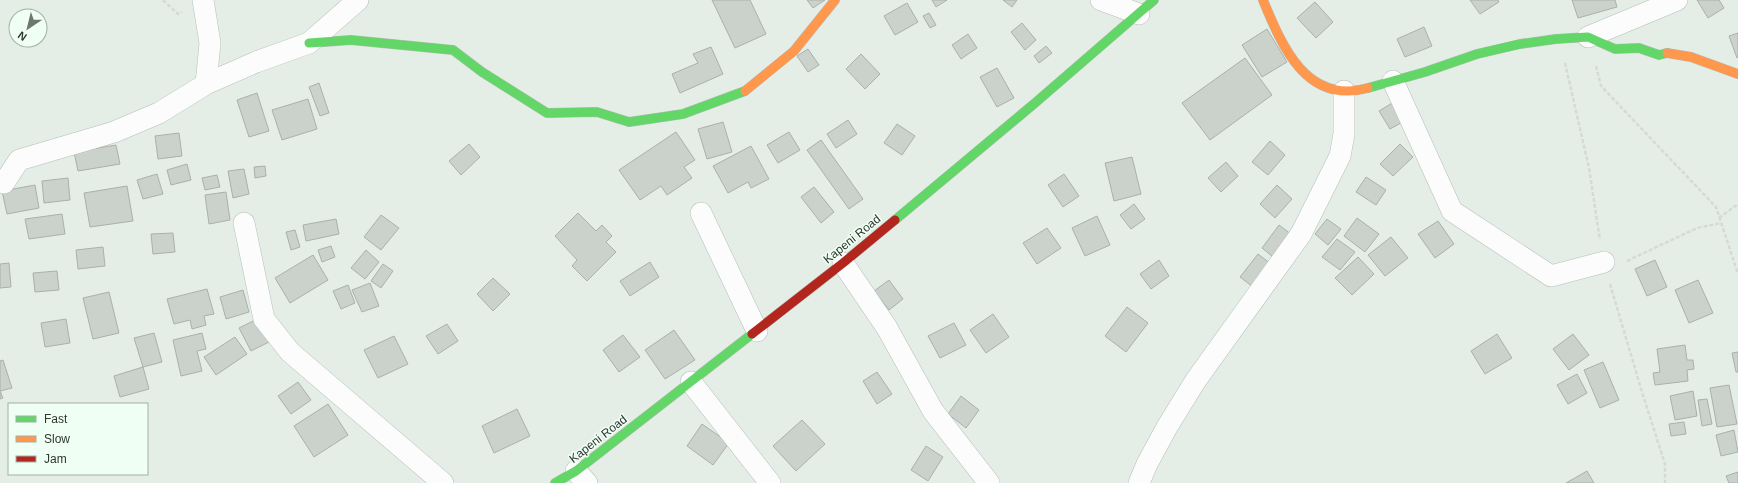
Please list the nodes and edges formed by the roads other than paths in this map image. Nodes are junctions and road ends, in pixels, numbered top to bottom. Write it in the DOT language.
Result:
graph roads {
  1 [pos="203,0"];
  2 [pos="358,0"];
  3 [pos="835,0"];
  4 [pos="1101,0"];
  5 [pos="1263,0"];
  6 [pos="1677,0"];
  7 [pos="1147,7"];
  8 [pos="1588,37"];
  9 [pos="309,43"];
  10 [pos="1738,74"];
  11 [pos="1393,81"];
  12 [pos="206,84"];
  13 [pos="1344,91"];
  14 [pos="4,183"];
  15 [pos="701,213"];
  16 [pos="244,223"];
  17 [pos="843,263"];
  18 [pos="1605,267"];
  19 [pos="757,331"];
  20 [pos="691,382"];
  21 [pos="582,477"];
  22 [pos="443,483"];
  23 [pos="555,483"];
  24 [pos="770,483"];
  25 [pos="989,483"];
  26 [pos="1139,483"];
  1 -- 12 [label="street"];
  2 -- 9 [label="street"];
  3 -- 9 [label="street"];
  4 -- 7 [label="street"];
  5 -- 13 [label="street"];
  6 -- 8 [label="street"];
  7 -- 17 [label="street, Kapeni Road"];
  8 -- 10 [label="street"];
  8 -- 11 [label="street"];
  9 -- 12 [label="street"];
  11 -- 13 [label="street"];
  11 -- 18 [label="street"];
  12 -- 14 [label="street"];
  13 -- 26 [label="street"];
  15 -- 19 [label="street"];
  16 -- 22 [label="street"];
  17 -- 19 [label="street, Kapeni Road"];
  17 -- 25 [label="street"];
  19 -- 20 [label="street, Kapeni Road"];
  20 -- 21 [label="street, Kapeni Road"];
  20 -- 24 [label="street"];
  21 -- 23 [label="street, Kapeni Road"];
}
